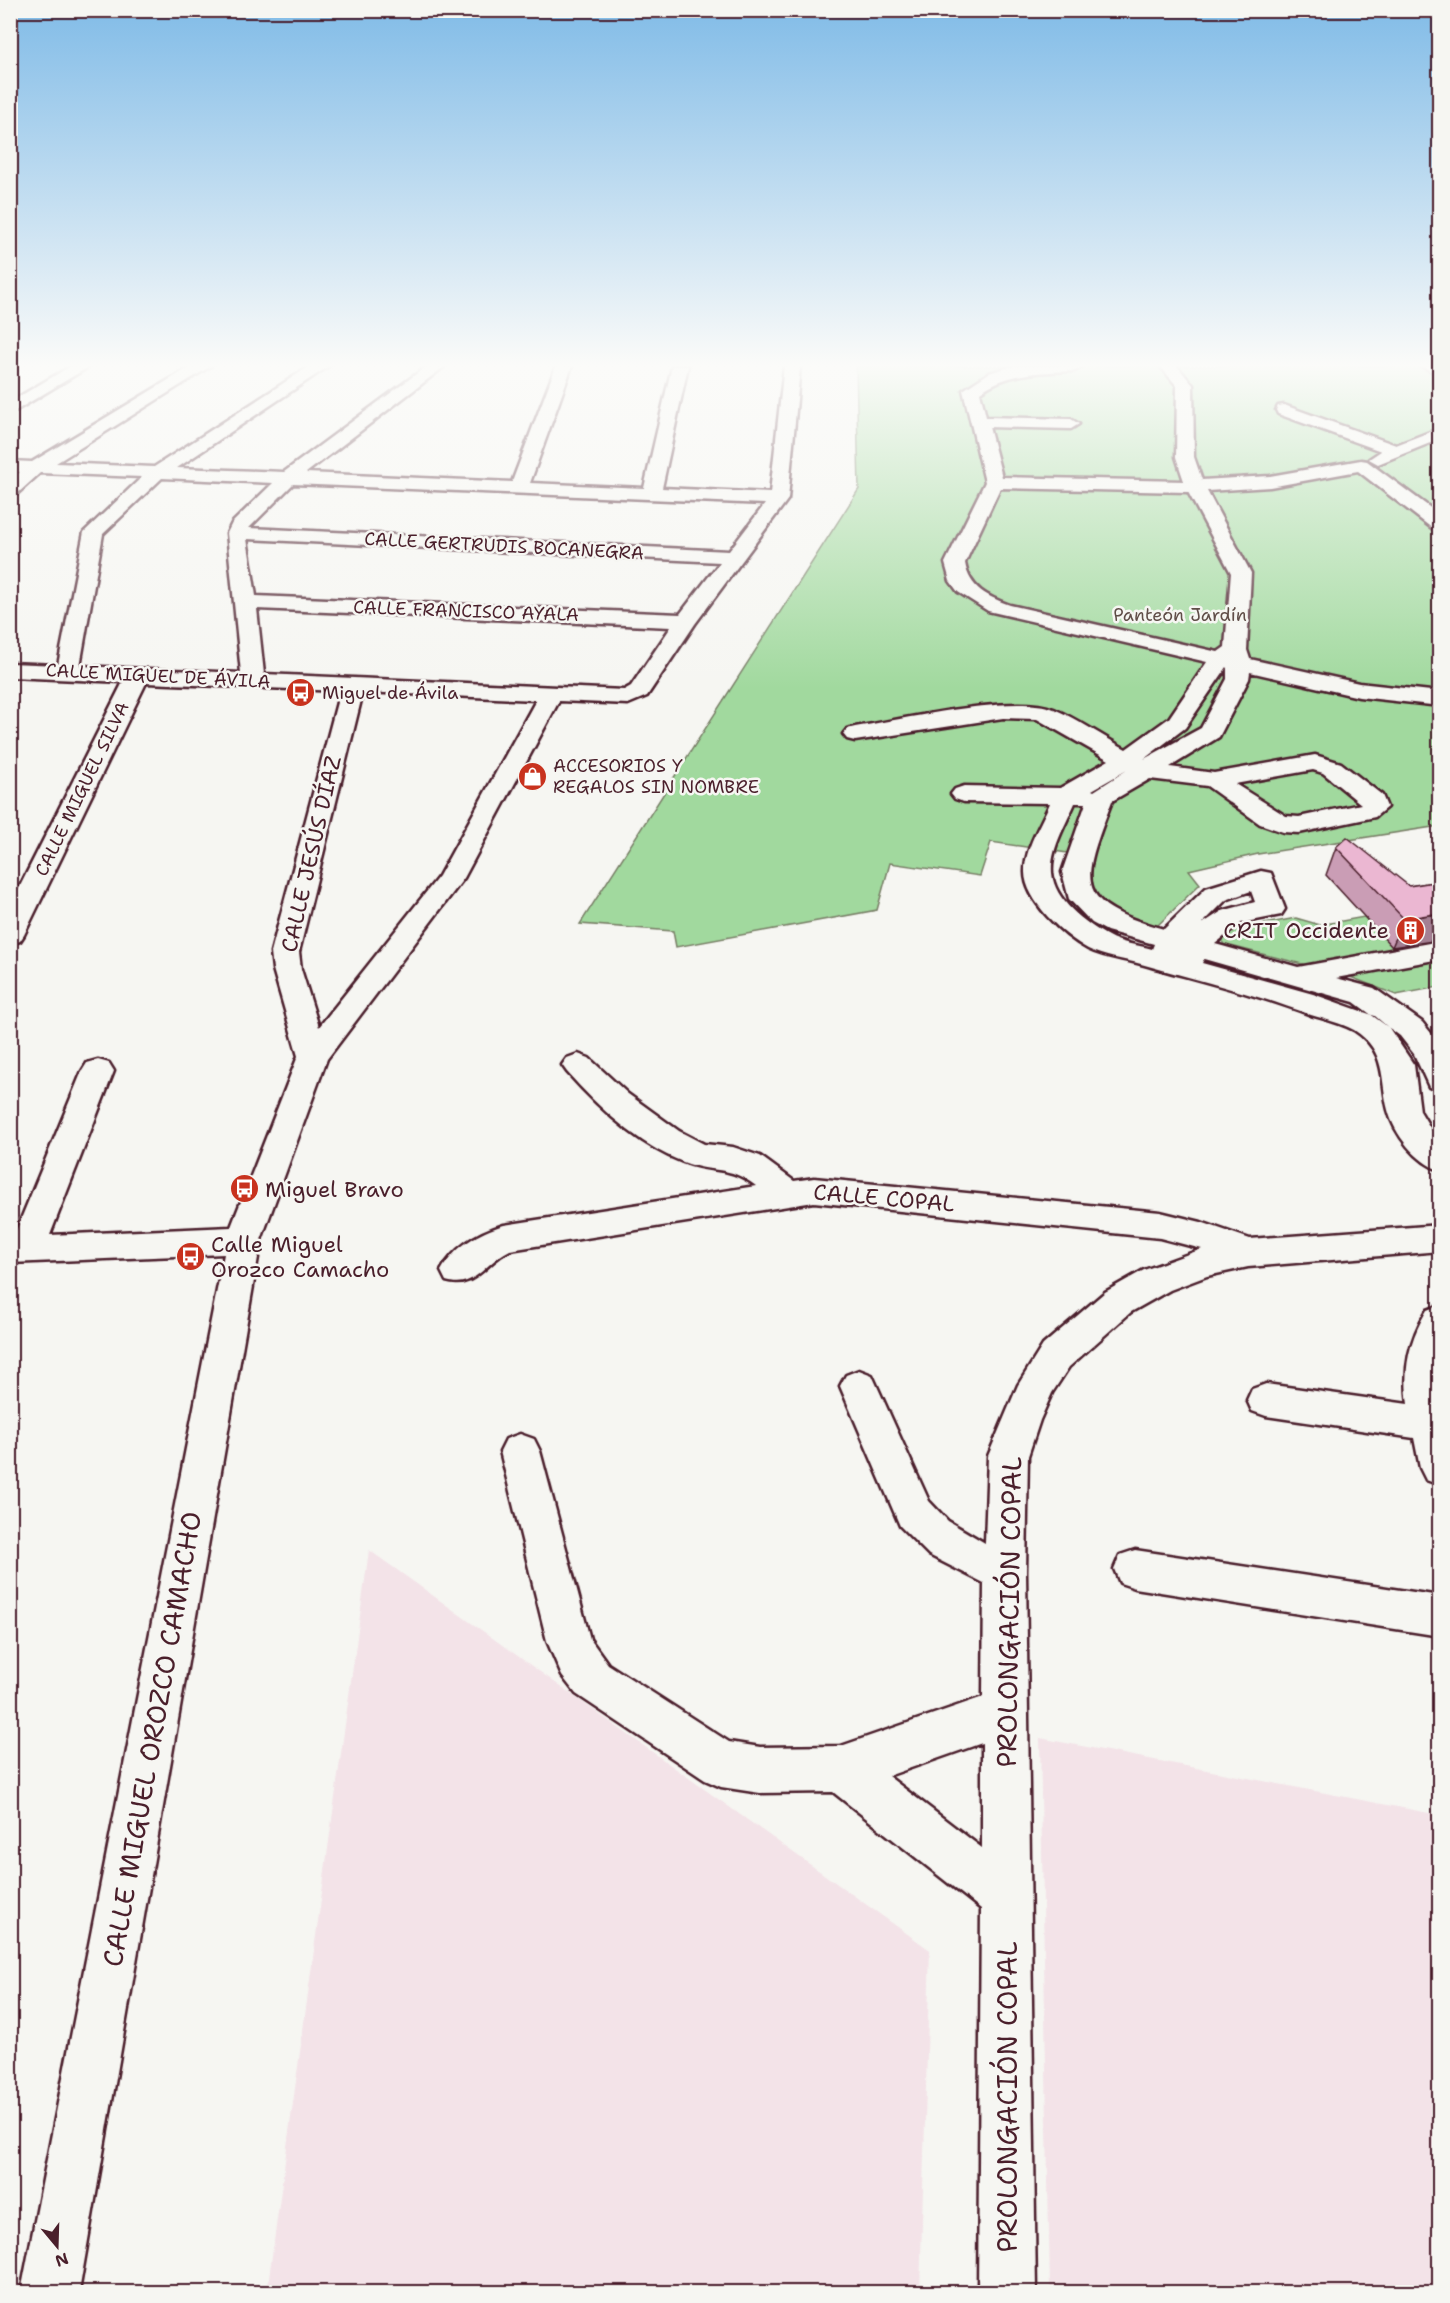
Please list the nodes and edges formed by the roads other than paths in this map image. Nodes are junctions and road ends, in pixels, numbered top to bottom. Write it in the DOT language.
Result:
graph roads {
  1 [pos="29,473"];
  2 [pos="155,473"];
  3 [pos="189,473"];
  4 [pos="294,473"];
  5 [pos="524,473"];
  6 [pos="656,473"];
  7 [pos="781,473"];
  8 [pos="992,473"];
  9 [pos="1190,473"];
  10 [pos="1323,473"];
  11 [pos="1372,473"];
  12 [pos="288,478"];
  13 [pos="994,482"];
  14 [pos="1195,487"];
  15 [pos="519,488"];
  16 [pos="10,490"];
  17 [pos="652,494"];
  18 [pos="779,499"];
  19 [pos="1440,525"];
  20 [pos="237,533"];
  21 [pos="735,557"];
  22 [pos="246,602"];
  23 [pos="686,621"];
  24 [pos="1232,657"];
  25 [pos="10,670"];
  26 [pos="68,672"];
  27 [pos="138,675"];
  28 [pos="253,680"];
  29 [pos="352,685"];
  30 [pos="551,694"];
  31 [pos="1440,699"];
  32 [pos="855,734"];
  33 [pos="1137,766"];
  34 [pos="1214,780"];
  35 [pos="964,794"];
  36 [pos="1066,795"];
  37 [pos="1101,797"];
  38 [pos="10,935"];
  39 [pos="1439,950"];
  40 [pos="1178,954"];
  41 [pos="1296,975"];
  42 [pos="1430,1036"];
  43 [pos="1385,1044"];
  44 [pos="313,1056"];
  45 [pos="578,1065"];
  46 [pos="98,1071"];
  47 [pos="1440,1079"];
  48 [pos="1440,1158"];
  49 [pos="786,1194"];
  50 [pos="1440,1238"];
  51 [pos="244,1240"];
  52 [pos="18,1250"];
  53 [pos="1248,1253"];
  54 [pos="459,1271"];
  55 [pos="1440,1320"];
  56 [pos="1431,1367"];
  57 [pos="860,1386"];
  58 [pos="1266,1400"];
  59 [pos="1432,1424"];
  60 [pos="520,1451"];
  61 [pos="1440,1468"];
  62 [pos="1135,1569"];
  63 [pos="1005,1572"];
  64 [pos="1440,1616"];
  65 [pos="1006,1712"];
  66 [pos="841,1769"];
  67 [pos="1006,1897"];
  68 [pos="50,2292"];
  69 [pos="1007,2292"];
  1 -- 16 [label="street"];
  2 -- 26 [label="street"];
  3 -- 12 [label="street"];
  4 -- 12 [label="street"];
  5 -- 15 [label="street"];
  6 -- 17 [label="street"];
  7 -- 18 [label="street"];
  8 -- 13 [label="street"];
  9 -- 14 [label="street"];
  10 -- 14 [label="street"];
  11 -- 19 [label="street"];
  12 -- 15 [label="street"];
  12 -- 20 [label="street"];
  13 -- 14 [label="street"];
  13 -- 24 [label="street"];
  14 -- 24 [label="street"];
  15 -- 17 [label="street"];
  17 -- 18 [label="street"];
  18 -- 21 [label="street"];
  20 -- 21 [label="street, CALLE GERTRUDIS BOCANEGRA"];
  20 -- 22 [label="street"];
  21 -- 23 [label="street"];
  22 -- 23 [label="street, CALLE FRANCISCO AYALA"];
  22 -- 28 [label="street"];
  23 -- 30 [label="street, CALLE MIGUEL DE ÁVILA"];
  24 -- 31 [label="street"];
  24 -- 33 [label="street"];
  25 -- 26 [label="street, CALLE MIGUEL DE ÁVILA"];
  26 -- 27 [label="street, CALLE MIGUEL DE ÁVILA"];
  27 -- 28 [label="street, CALLE MIGUEL DE ÁVILA"];
  27 -- 38 [label="street, CALLE MIGUEL SILVA"];
  28 -- 29 [label="street, CALLE MIGUEL DE ÁVILA"];
  29 -- 30 [label="street, CALLE MIGUEL DE ÁVILA"];
  29 -- 44 [label="street, CALLE JESÚS DÍAZ"];
  30 -- 44 [label="street, CALLE MIGUEL OROZCO CAMACHO"];
  32 -- 33 [label="street"];
  33 -- 34 [label="street"];
  33 -- 36 [label="street"];
  33 -- 37 [label="street"];
  34 -- 34 [label="street"];
  35 -- 36 [label="street"];
  36 -- 37 [label="street"];
  36 -- 40 [label="street"];
  37 -- 40 [label="street"];
  39 -- 41 [label="street"];
  40 -- 40 [label="street"];
  40 -- 41 [label="street"];
  40 -- 43 [label="street"];
  41 -- 42 [label="street"];
  42 -- 43 [label="street"];
  42 -- 47 [label="street"];
  43 -- 48 [label="street"];
  44 -- 51 [label="street, CALLE MIGUEL OROZCO CAMACHO"];
  45 -- 49 [label="street"];
  46 -- 52 [label="street"];
  49 -- 53 [label="street, CALLE COPAL"];
  49 -- 54 [label="street, CALLE COPAL"];
  50 -- 53 [label="street, PROLONGACIÓN COPAL"];
  51 -- 52 [label="street"];
  51 -- 68 [label="street, CALLE MIGUEL OROZCO CAMACHO"];
  53 -- 63 [label="street, PROLONGACIÓN COPAL"];
  55 -- 56 [label="street"];
  56 -- 59 [label="street"];
  57 -- 63 [label="street"];
  58 -- 59 [label="street"];
  59 -- 61 [label="street"];
  60 -- 66 [label="street"];
  62 -- 64 [label="street"];
  63 -- 65 [label="street, PROLONGACIÓN COPAL"];
  65 -- 66 [label="street"];
  65 -- 67 [label="street, PROLONGACIÓN COPAL"];
  66 -- 67 [label="street"];
  67 -- 69 [label="street, PROLONGACIÓN COPAL"];
}
